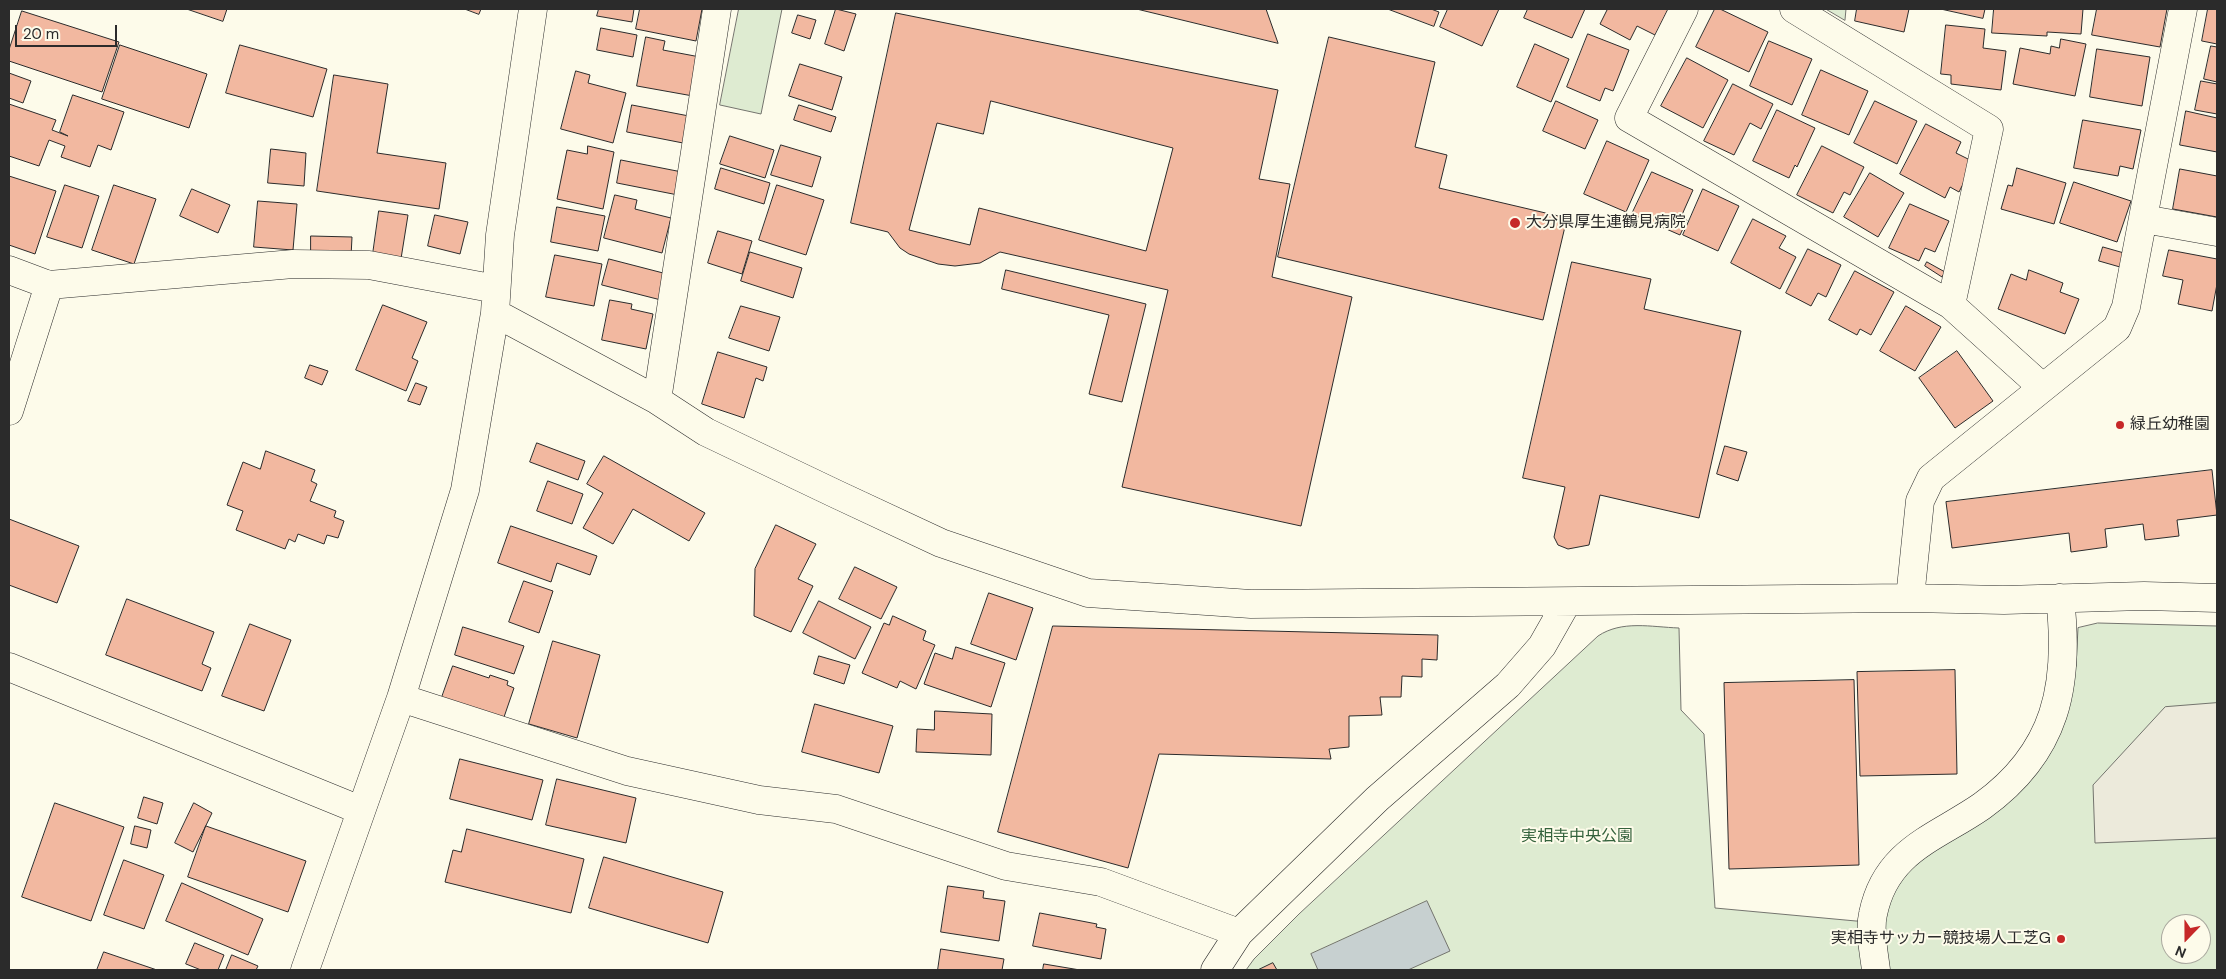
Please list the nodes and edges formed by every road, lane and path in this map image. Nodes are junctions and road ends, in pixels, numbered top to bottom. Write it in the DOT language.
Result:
graph roads {
  1 [pos="533,9"];
  2 [pos="718,9"];
  3 [pos="1684,9"];
  4 [pos="1794,9"];
  5 [pos="2183,9"];
  6 [pos="2144,219"];
  7 [pos="2217,232"];
  8 [pos="9,270"];
  9 [pos="48,285"];
  10 [pos="496,301"];
  11 [pos="1951,305"];
  12 [pos="2042,387"];
  13 [pos="657,400"];
  14 [pos="9,411"];
  15 [pos="1910,598"];
  16 [pos="2060,598"];
  17 [pos="2217,598"];
  18 [pos="1567,602"];
  19 [pos="9,667"];
  20 [pos="401,698"];
  21 [pos="360,810"];
  22 [pos="1239,933"];
  23 [pos="305,970"];
  24 [pos="1215,970"];
  25 [pos="1876,970"];
  1 -- 10 [label="street"];
  2 -- 13 [label="street"];
  3 -- 11 [label="street"];
  4 -- 11 [label="street"];
  5 -- 6 [label="street"];
  6 -- 7 [label="street"];
  6 -- 12 [label="street"];
  8 -- 9 [label="street"];
  9 -- 10 [label="street"];
  9 -- 14 [label="street"];
  10 -- 13 [label="street"];
  10 -- 20 [label="street"];
  11 -- 12 [label="street"];
  12 -- 15 [label="street"];
  13 -- 18 [label="street"];
  15 -- 16 [label="street"];
  15 -- 18 [label="street"];
  16 -- 17 [label="street"];
  16 -- 25 [label="street"];
  18 -- 22 [label="street"];
  19 -- 21 [label="street"];
  20 -- 21 [label="street"];
  20 -- 22 [label="street"];
  21 -- 23 [label="street"];
  22 -- 24 [label="street"];
}
